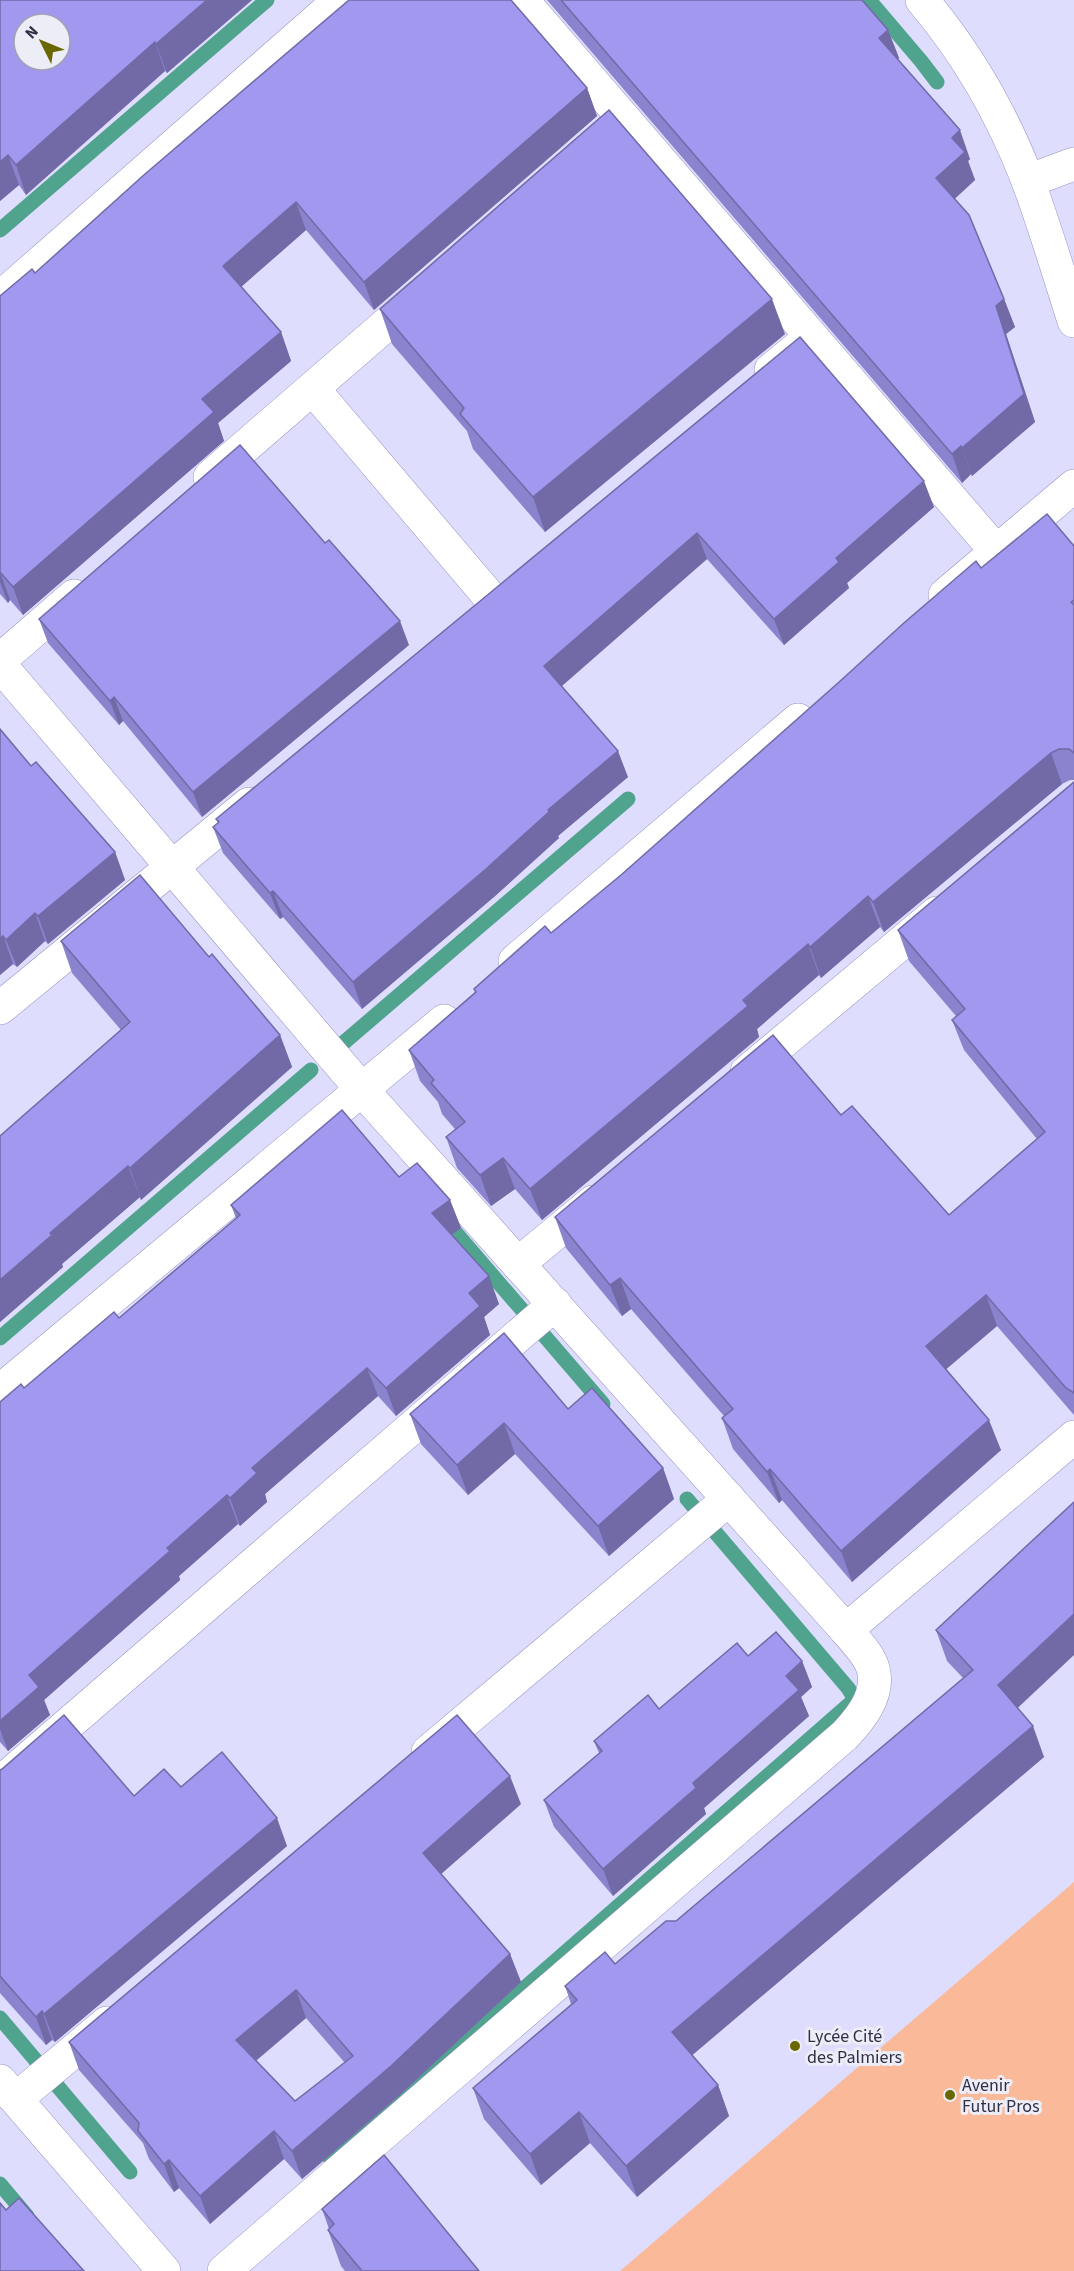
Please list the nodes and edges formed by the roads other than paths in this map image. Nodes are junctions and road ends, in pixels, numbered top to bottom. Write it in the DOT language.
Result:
graph roads {
  1 [pos="340,0"];
  2 [pos="522,0"];
  3 [pos="922,0"];
  4 [pos="1074,165"];
  5 [pos="1028,181"];
  6 [pos="437,281"];
  7 [pos="0,298"];
  8 [pos="1074,321"];
  9 [pos="812,337"];
  10 [pos="313,389"];
  11 [pos="748,390"];
  12 [pos="1074,486"];
  13 [pos="188,497"];
  14 [pos="996,551"];
  15 [pos="98,575"];
  16 [pos="924,613"];
  17 [pos="466,624"];
  18 [pos="0,660"];
  19 [pos="0,664"];
  20 [pos="824,698"];
  21 [pos="273,784"];
  22 [pos="172,868"];
  23 [pos="956,897"];
  24 [pos="0,1008"];
  25 [pos="728,1088"];
  26 [pos="363,1091"];
  27 [pos="618,1180"];
  28 [pos="518,1264"];
  29 [pos="555,1304"];
  30 [pos="0,1391"];
  31 [pos="1074,1437"];
  32 [pos="729,1499"];
  33 [pos="846,1629"];
  34 [pos="409,1768"];
  35 [pos="0,1783"];
  36 [pos="126,2007"];
  37 [pos="8,2090"];
  38 [pos="164,2271"];
  39 [pos="224,2271"];
  1 -- 7 [label="street"];
  2 -- 9 [label="street"];
  3 -- 5 [label="street"];
  4 -- 5 [label="street"];
  5 -- 8 [label="street"];
  6 -- 10 [label="street"];
  9 -- 11 [label="street"];
  9 -- 14 [label="street"];
  10 -- 13 [label="street"];
  10 -- 17 [label="street"];
  12 -- 14 [label="street"];
  14 -- 16 [label="street"];
  15 -- 18 [label="street"];
  19 -- 22 [label="street"];
  20 -- 26 [label="street"];
  21 -- 22 [label="street"];
  22 -- 24 [label="street"];
  22 -- 26 [label="street"];
  23 -- 25 [label="street"];
  26 -- 28 [label="street"];
  26 -- 30 [label="street"];
  27 -- 28 [label="street"];
  28 -- 29 [label="street"];
  29 -- 32 [label="street"];
  29 -- 35 [label="street"];
  31 -- 33 [label="street"];
  32 -- 33 [label="street"];
  32 -- 34 [label="street"];
  33 -- 39 [label="street"];
  36 -- 37 [label="street"];
  37 -- 38 [label="street"];
}
